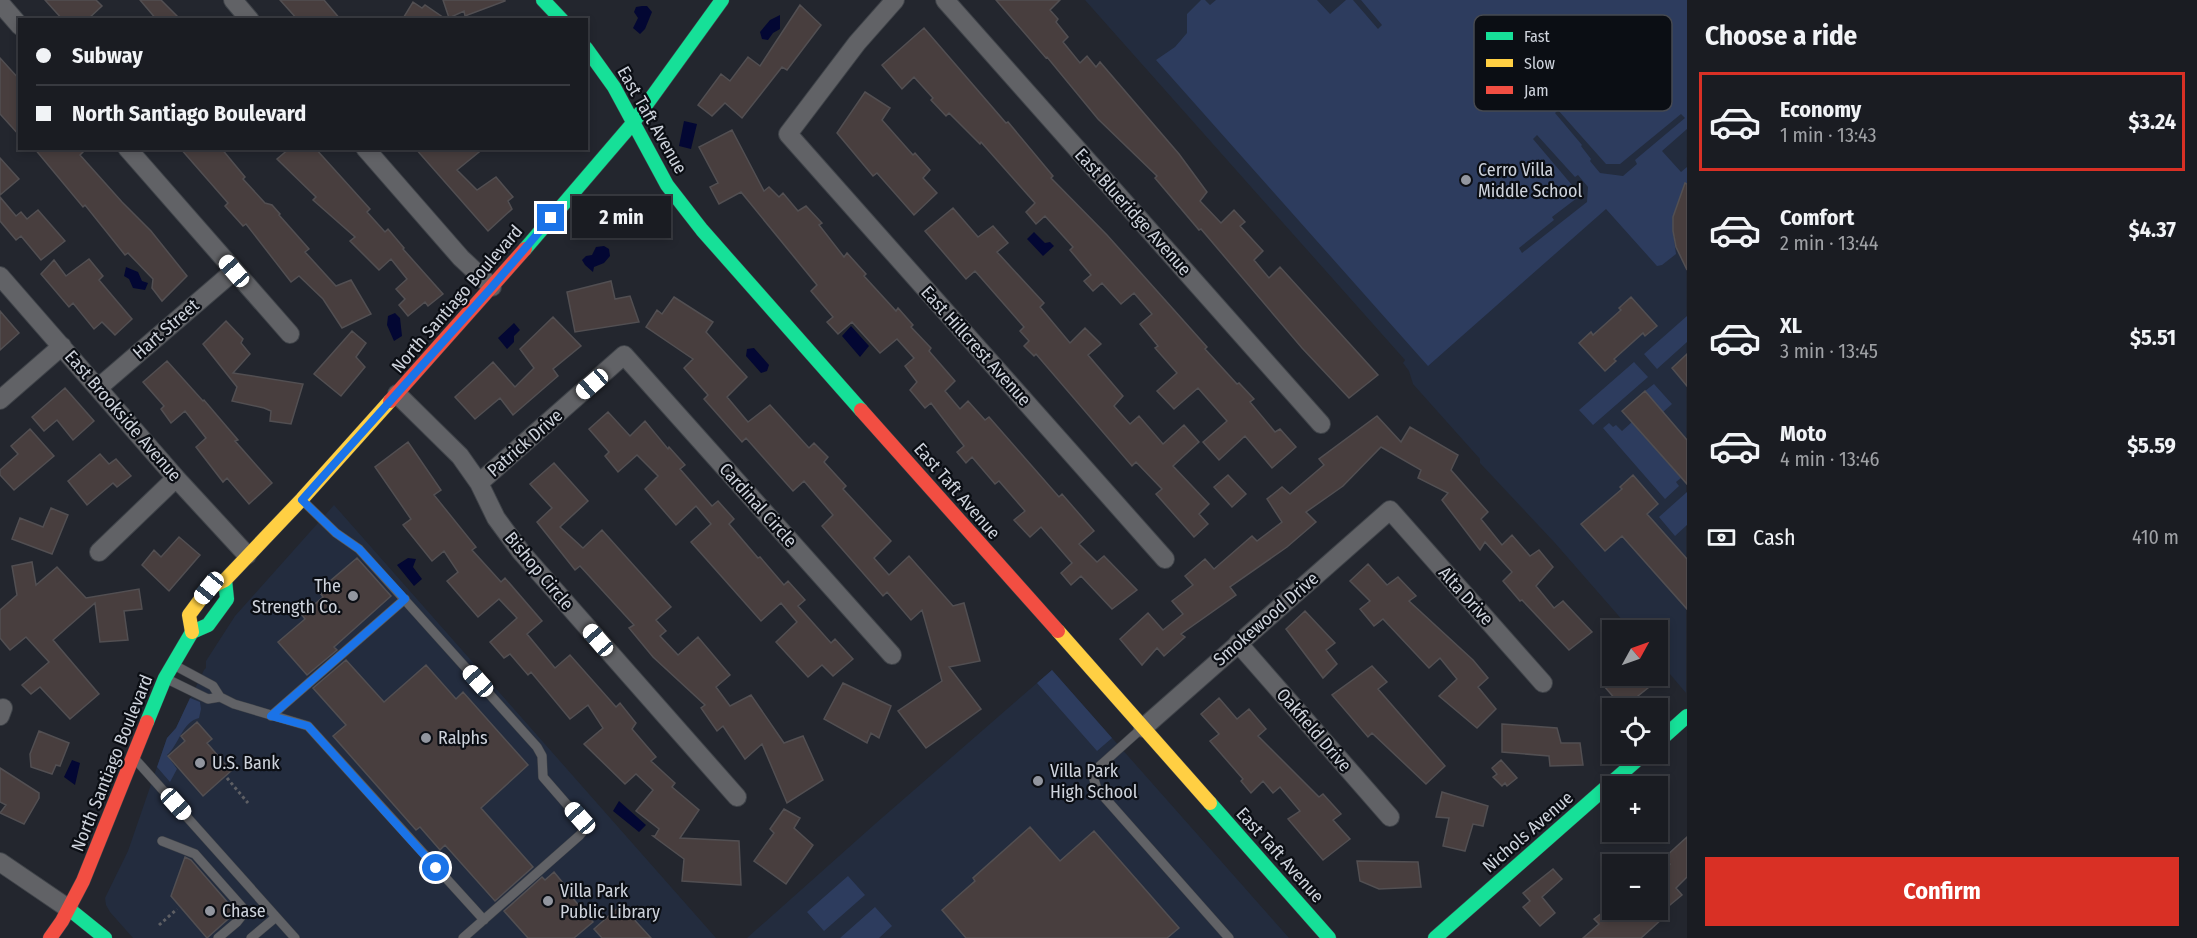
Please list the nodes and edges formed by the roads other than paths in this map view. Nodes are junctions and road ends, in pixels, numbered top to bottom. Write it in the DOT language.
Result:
graph roads {
  1 [pos="233,0"];
  2 [pos="543,0"];
  3 [pos="722,0"];
  4 [pos="895,0"];
  5 [pos="945,0"];
  6 [pos="0,3"];
  7 [pos="248,18"];
  8 [pos="560,18"];
  9 [pos="18,24"];
  10 [pos="588,51"];
  11 [pos="633,123"];
  12 [pos="129,150"];
  13 [pos="368,150"];
  14 [pos="234,271"];
  15 [pos="0,276"];
  16 [pos="492,287"];
  17 [pos="290,334"];
  18 [pos="62,346"];
  19 [pos="624,355"];
  20 [pos="98,388"];
  21 [pos="397,394"];
  22 [pos="0,400"];
  23 [pos="1321,424"];
  24 [pos="176,478"];
  25 [pos="479,483"];
  26 [pos="302,500"];
  27 [pos="1390,510"];
  28 [pos="99,552"];
  29 [pos="247,555"];
  30 [pos="1165,559"];
  31 [pos="225,580"];
  32 [pos="405,599"];
  33 [pos="192,632"];
  34 [pos="1238,643"];
  35 [pos="892,655"];
  36 [pos="172,664"];
  37 [pos="165,678"];
  38 [pos="1543,683"];
  39 [pos="220,697"];
  40 [pos="271,716"];
  41 [pos="1687,716"];
  42 [pos="1143,728"];
  43 [pos="1668,733"];
  44 [pos="134,757"];
  45 [pos="1632,764"];
  46 [pos="737,797"];
  47 [pos="1390,817"];
  48 [pos="162,841"];
  49 [pos="0,862"];
  50 [pos="69,909"];
  51 [pos="276,917"];
  52 [pos="484,920"];
  53 [pos="255,937"];
  54 [pos="50,938"];
  55 [pos="105,938"];
  56 [pos="218,938"];
  57 [pos="295,938"];
  58 [pos="463,938"];
  59 [pos="1229,938"];
  60 [pos="1329,938"];
  61 [pos="1434,938"];
  1 -- 7 [label="street"];
  2 -- 8 [label="street"];
  3 -- 11 [label="street, North Santiago Boulevard"];
  4 -- 30 [label="street, East Hillcrest Avenue"];
  5 -- 23 [label="street, East Blueridge Avenue"];
  6 -- 9 [label="street"];
  10 -- 11 [label="street, East Taft Avenue"];
  11 -- 16 [label="street, North Santiago Boulevard"];
  11 -- 42 [label="street, East Taft Avenue"];
  12 -- 14 [label="street"];
  13 -- 16 [label="street"];
  14 -- 17 [label="street"];
  14 -- 20 [label="street, Hart Street"];
  15 -- 18 [label="street, East Brookside Avenue"];
  16 -- 21 [label="street, North Santiago Boulevard"];
  18 -- 20 [label="street, East Brookside Avenue"];
  18 -- 22 [label="street"];
  19 -- 25 [label="street, Patrick Drive"];
  19 -- 35 [label="street, Cardinal Circle"];
  20 -- 24 [label="street, East Brookside Avenue"];
  21 -- 25 [label="street, Bishop Circle"];
  21 -- 26 [label="street, North Santiago Boulevard"];
  24 -- 28 [label="street"];
  24 -- 29 [label="street, East Brookside Avenue"];
  25 -- 46 [label="street, Bishop Circle"];
  26 -- 29 [label="street, North Santiago Boulevard"];
  26 -- 32 [label="lane"];
  27 -- 34 [label="street, Smokewood Drive"];
  27 -- 38 [label="street, Alta Drive"];
  29 -- 31 [label="street, North Santiago Boulevard"];
  31 -- 33 [label="street, North Santiago Boulevard"];
  31 -- 33 [label="street, North Santiago Boulevard"];
  32 -- 40 [label="lane"];
  32 -- 52 [label="lane"];
  33 -- 36 [label="street, North Santiago Boulevard"];
  34 -- 42 [label="street, Smokewood Drive"];
  34 -- 47 [label="street, Oakfield Drive"];
  36 -- 37 [label="street, North Santiago Boulevard"];
  36 -- 39 [label="lane"];
  37 -- 39 [label="lane"];
  37 -- 44 [label="street, North Santiago Boulevard"];
  39 -- 40 [label="lane"];
  40 -- 52 [label="lane"];
  41 -- 43 [label="street"];
  42 -- 59 [label="lane"];
  42 -- 60 [label="street, East Taft Avenue"];
  44 -- 50 [label="street, North Santiago Boulevard"];
  44 -- 51 [label="lane"];
  45 -- 61 [label="street, Nichols Avenue"];
  48 -- 56 [label="lane"];
  49 -- 50 [label="street"];
  50 -- 54 [label="street, North Santiago Boulevard"];
  50 -- 55 [label="street"];
  51 -- 53 [label="lane"];
  51 -- 57 [label="lane"];
  52 -- 58 [label="lane"];
}
